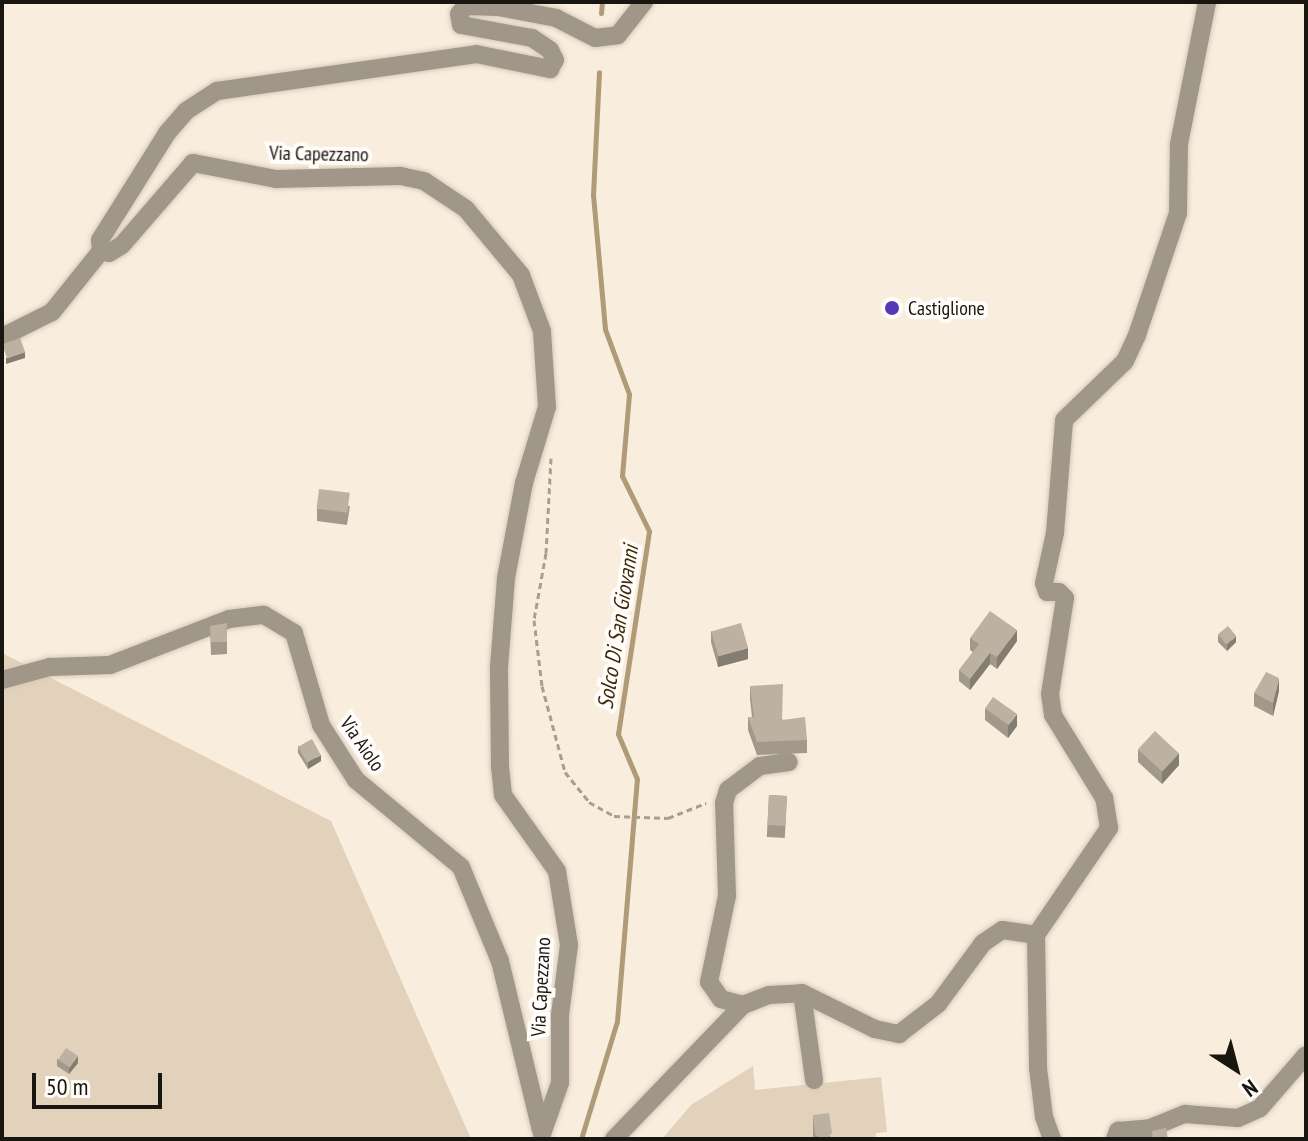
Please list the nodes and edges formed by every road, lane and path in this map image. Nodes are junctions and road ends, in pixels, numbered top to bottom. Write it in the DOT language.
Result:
graph roads {
  1 [pos="644,2"];
  2 [pos="1207,2"];
  3 [pos="101,251"];
  4 [pos="2,337"];
  5 [pos="552,451"];
  6 [pos="2,680"];
  7 [pos="789,762"];
  8 [pos="724,803"];
  9 [pos="1036,935"];
  10 [pos="802,993"];
  11 [pos="743,1005"];
  12 [pos="1306,1055"];
  13 [pos="814,1080"];
  14 [pos="1044,1117"];
  15 [pos="542,1136"];
  16 [pos="614,1139"];
  17 [pos="1036,1139"];
  18 [pos="1052,1139"];
  19 [pos="1115,1139"];
  1 -- 3 [label="street"];
  2 -- 9 [label="street"];
  3 -- 4 [label="street"];
  3 -- 15 [label="street, Via Capezzano"];
  5 -- 8 [label="path"];
  6 -- 15 [label="street, Via Aiolo"];
  7 -- 8 [label="street"];
  8 -- 11 [label="street"];
  9 -- 10 [label="street"];
  9 -- 14 [label="street"];
  10 -- 11 [label="street"];
  10 -- 13 [label="street"];
  11 -- 16 [label="street"];
  12 -- 19 [label="street"];
  14 -- 17 [label="street"];
  14 -- 18 [label="street"];
}
